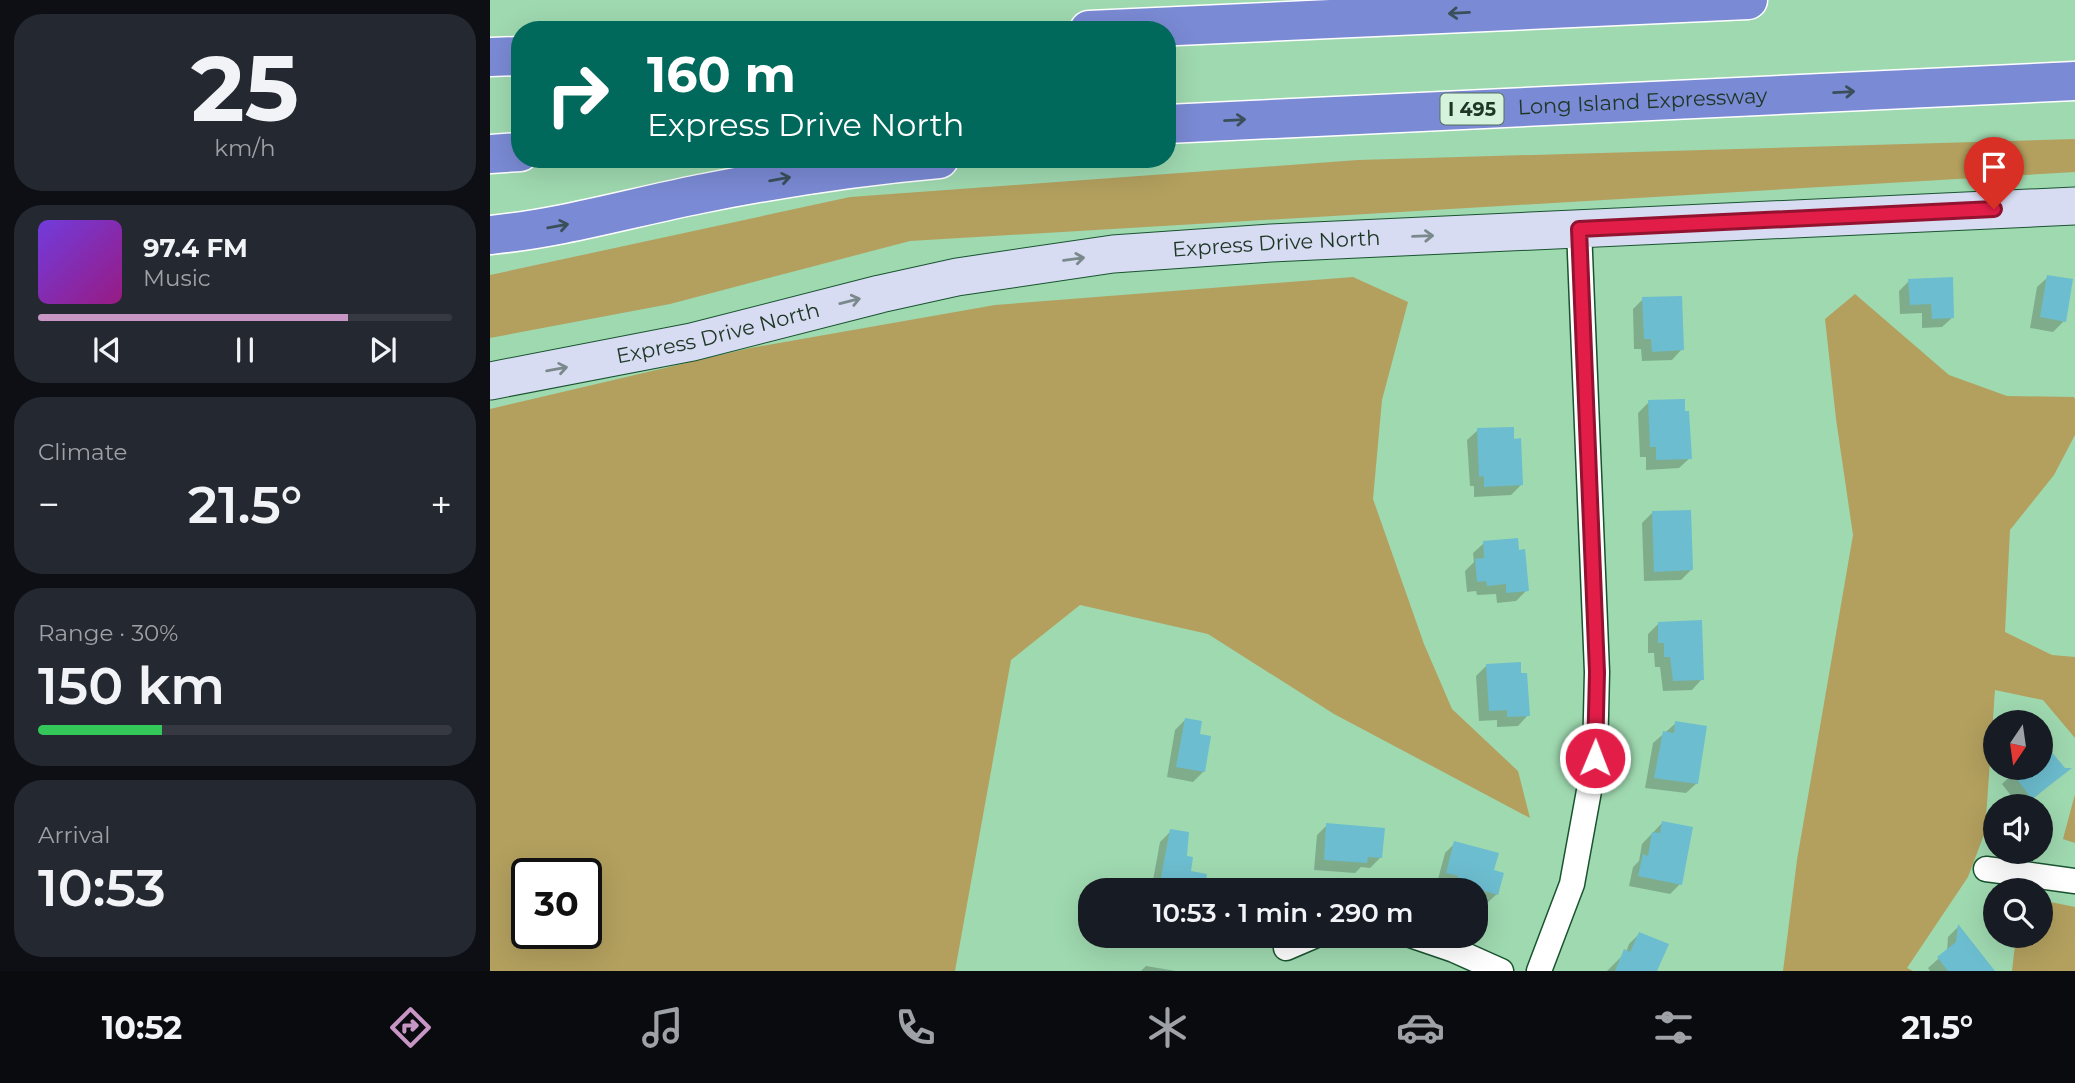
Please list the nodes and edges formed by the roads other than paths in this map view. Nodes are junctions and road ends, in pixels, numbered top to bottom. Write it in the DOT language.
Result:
graph roads {
  1 [pos="1311,0"];
  2 [pos="1748,0"];
  3 [pos="1173,21"];
  4 [pos="1176,26"];
  5 [pos="511,56"];
  6 [pos="490,57"];
  7 [pos="2065,82"];
  8 [pos="1176,124"];
  9 [pos="511,153"];
  10 [pos="490,154"];
  11 [pos="854,168"];
  12 [pos="2075,206"];
  13 [pos="1579,229"];
  14 [pos="490,235"];
  15 [pos="490,381"];
  16 [pos="1986,869"];
  17 [pos="2075,881"];
  18 [pos="1448,948"];
  19 [pos="1501,971"];
  20 [pos="1539,971"];
  1 -- 3 [label="highway"];
  2 -- 4 [label="highway, one-way"];
  5 -- 6 [label="highway"];
  8 -- 7 [label="highway, Long Island Expressway / I 495, one-way"];
  9 -- 10 [label="highway"];
  14 -- 11 [label="highway, one-way"];
  12 -- 13 [label="main road, Express Drive North"];
  15 -- 13 [label="main road, Express Drive North, one-way"];
  13 -- 20 [label="street"];
  16 -- 17 [label="street"];
  18 -- 19 [label="street"];
}
